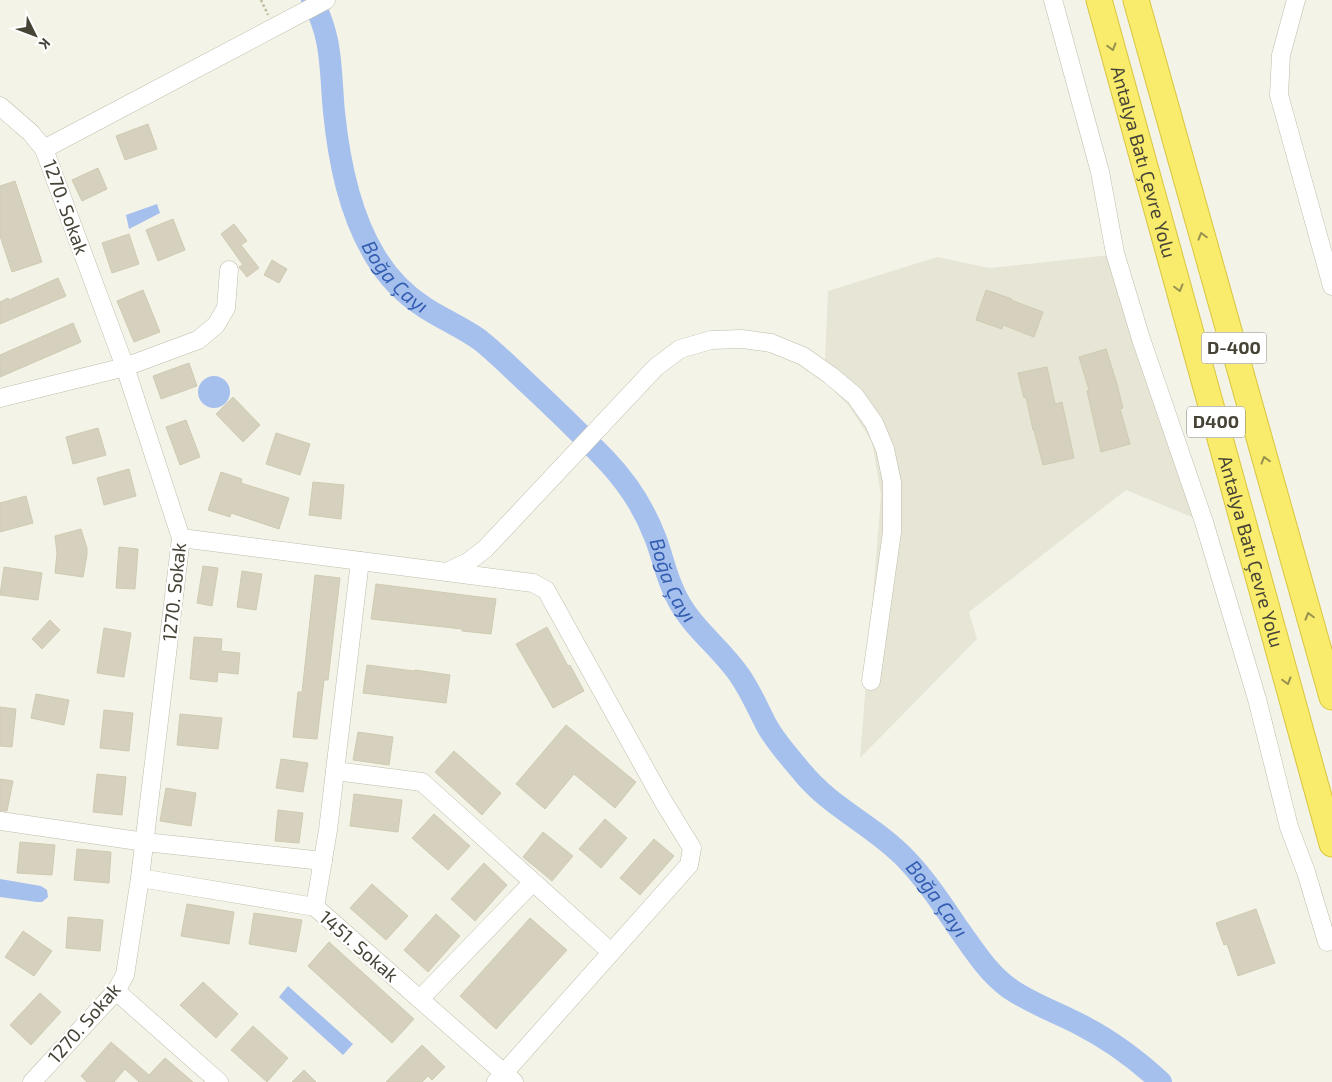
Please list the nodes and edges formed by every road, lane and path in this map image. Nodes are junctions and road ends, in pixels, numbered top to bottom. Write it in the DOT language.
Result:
graph roads {
  1 [pos="326,0"];
  2 [pos="1053,0"];
  3 [pos="1099,0"];
  4 [pos="1136,0"];
  5 [pos="1296,0"];
  6 [pos="0,106"];
  7 [pos="44,149"];
  8 [pos="229,270"];
  9 [pos="1332,286"];
  10 [pos="124,367"];
  11 [pos="0,398"];
  12 [pos="182,538"];
  13 [pos="360,562"];
  14 [pos="446,572"];
  15 [pos="871,682"];
  16 [pos="1332,697"];
  17 [pos="335,771"];
  18 [pos="0,821"];
  19 [pos="145,842"];
  20 [pos="1332,844"];
  21 [pos="323,861"];
  22 [pos="140,878"];
  23 [pos="533,882"];
  24 [pos="315,907"];
  25 [pos="1327,942"];
  26 [pos="611,952"];
  27 [pos="116,991"];
  28 [pos="420,999"];
  29 [pos="505,1079"];
  30 [pos="32,1082"];
  31 [pos="219,1082"];
  1 -- 7 [label="street"];
  2 -- 25 [label="street"];
  3 -- 20 [label="highway, Antalya Batı Çevre Yolu / D400, one-way"];
  16 -- 4 [label="highway, D-400, one-way"];
  5 -- 9 [label="street"];
  6 -- 7 [label="street, 1270. Sokak"];
  7 -- 10 [label="street, 1270. Sokak"];
  8 -- 10 [label="street"];
  10 -- 11 [label="street"];
  10 -- 12 [label="street, 1270. Sokak"];
  12 -- 13 [label="street"];
  12 -- 19 [label="street, 1270. Sokak"];
  13 -- 14 [label="street"];
  13 -- 17 [label="street"];
  14 -- 15 [label="street"];
  14 -- 26 [label="street"];
  17 -- 21 [label="street"];
  17 -- 23 [label="street"];
  18 -- 19 [label="street"];
  19 -- 21 [label="street"];
  19 -- 22 [label="street, 1270. Sokak"];
  21 -- 24 [label="street"];
  22 -- 24 [label="street, 1451. Sokak"];
  22 -- 27 [label="street, 1270. Sokak"];
  23 -- 26 [label="street"];
  23 -- 28 [label="street"];
  24 -- 28 [label="street, 1451. Sokak"];
  26 -- 29 [label="street"];
  27 -- 30 [label="street, 1270. Sokak"];
  27 -- 31 [label="street"];
  28 -- 29 [label="street, 1451. Sokak"];
}
